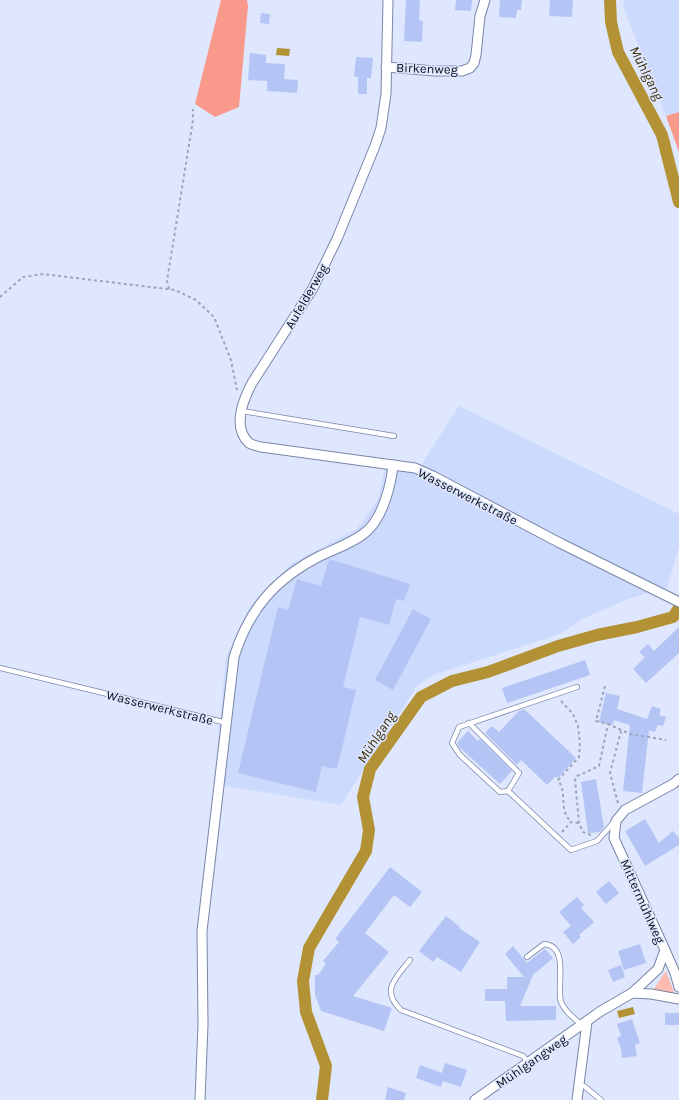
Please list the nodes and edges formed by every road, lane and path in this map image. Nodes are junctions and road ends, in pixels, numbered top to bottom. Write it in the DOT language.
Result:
graph roads {
  1 [pos="388,0"];
  2 [pos="485,0"];
  3 [pos="386,67"];
  4 [pos="193,109"];
  5 [pos="169,289"];
  6 [pos="0,297"];
  7 [pos="242,411"];
  8 [pos="394,436"];
  9 [pos="393,465"];
  10 [pos="676,600"];
  11 [pos="0,668"];
  12 [pos="605,686"];
  13 [pos="577,687"];
  14 [pos="558,694"];
  15 [pos="469,723"];
  16 [pos="227,724"];
  17 [pos="608,724"];
  18 [pos="621,731"];
  19 [pos="666,740"];
  20 [pos="677,784"];
  21 [pos="508,791"];
  22 [pos="618,818"];
  23 [pos="571,822"];
  24 [pos="579,823"];
  25 [pos="602,836"];
  26 [pos="557,837"];
  27 [pos="665,950"];
  28 [pos="527,957"];
  29 [pos="410,960"];
  30 [pos="679,986"];
  31 [pos="632,993"];
  32 [pos="679,1000"];
  33 [pos="584,1023"];
  34 [pos="528,1062"];
  35 [pos="579,1086"];
  36 [pos="200,1100"];
  37 [pos="475,1100"];
  38 [pos="577,1100"];
  39 [pos="601,1100"];
  1 -- 3 [label="street, Aufelderweg"];
  2 -- 3 [label="street, Birkenweg"];
  3 -- 7 [label="street, Aufelderweg"];
  4 -- 5 [label="path"];
  5 -- 6 [label="path"];
  5 -- 7 [label="path"];
  7 -- 8 [label="lane"];
  7 -- 9 [label="street, Aufelderweg"];
  9 -- 10 [label="street, Wasserwerkstraße"];
  9 -- 16 [label="street, Wasserwerkstraße"];
  11 -- 16 [label="lane, Wasserwerkstraße"];
  12 -- 17 [label="path"];
  13 -- 14 [label="lane"];
  14 -- 15 [label="lane"];
  14 -- 23 [label="path"];
  15 -- 21 [label="lane"];
  15 -- 21 [label="lane"];
  16 -- 36 [label="street"];
  17 -- 18 [label="path"];
  17 -- 24 [label="path"];
  18 -- 19 [label="path"];
  18 -- 22 [label="path"];
  20 -- 22 [label="street"];
  21 -- 26 [label="lane"];
  22 -- 25 [label="lane"];
  22 -- 27 [label="street, Mittermühlweg"];
  23 -- 24 [label="path"];
  23 -- 26 [label="path"];
  24 -- 25 [label="path"];
  25 -- 26 [label="lane"];
  27 -- 30 [label="street"];
  27 -- 31 [label="street, Mittermühlweg"];
  28 -- 33 [label="lane"];
  29 -- 34 [label="lane"];
  31 -- 32 [label="street"];
  31 -- 33 [label="street, Mittermühlweg"];
  33 -- 34 [label="street, Mühlgangweg"];
  33 -- 35 [label="street"];
  34 -- 37 [label="street, Mühlgangweg"];
  35 -- 38 [label="street"];
  35 -- 39 [label="lane"];
}
